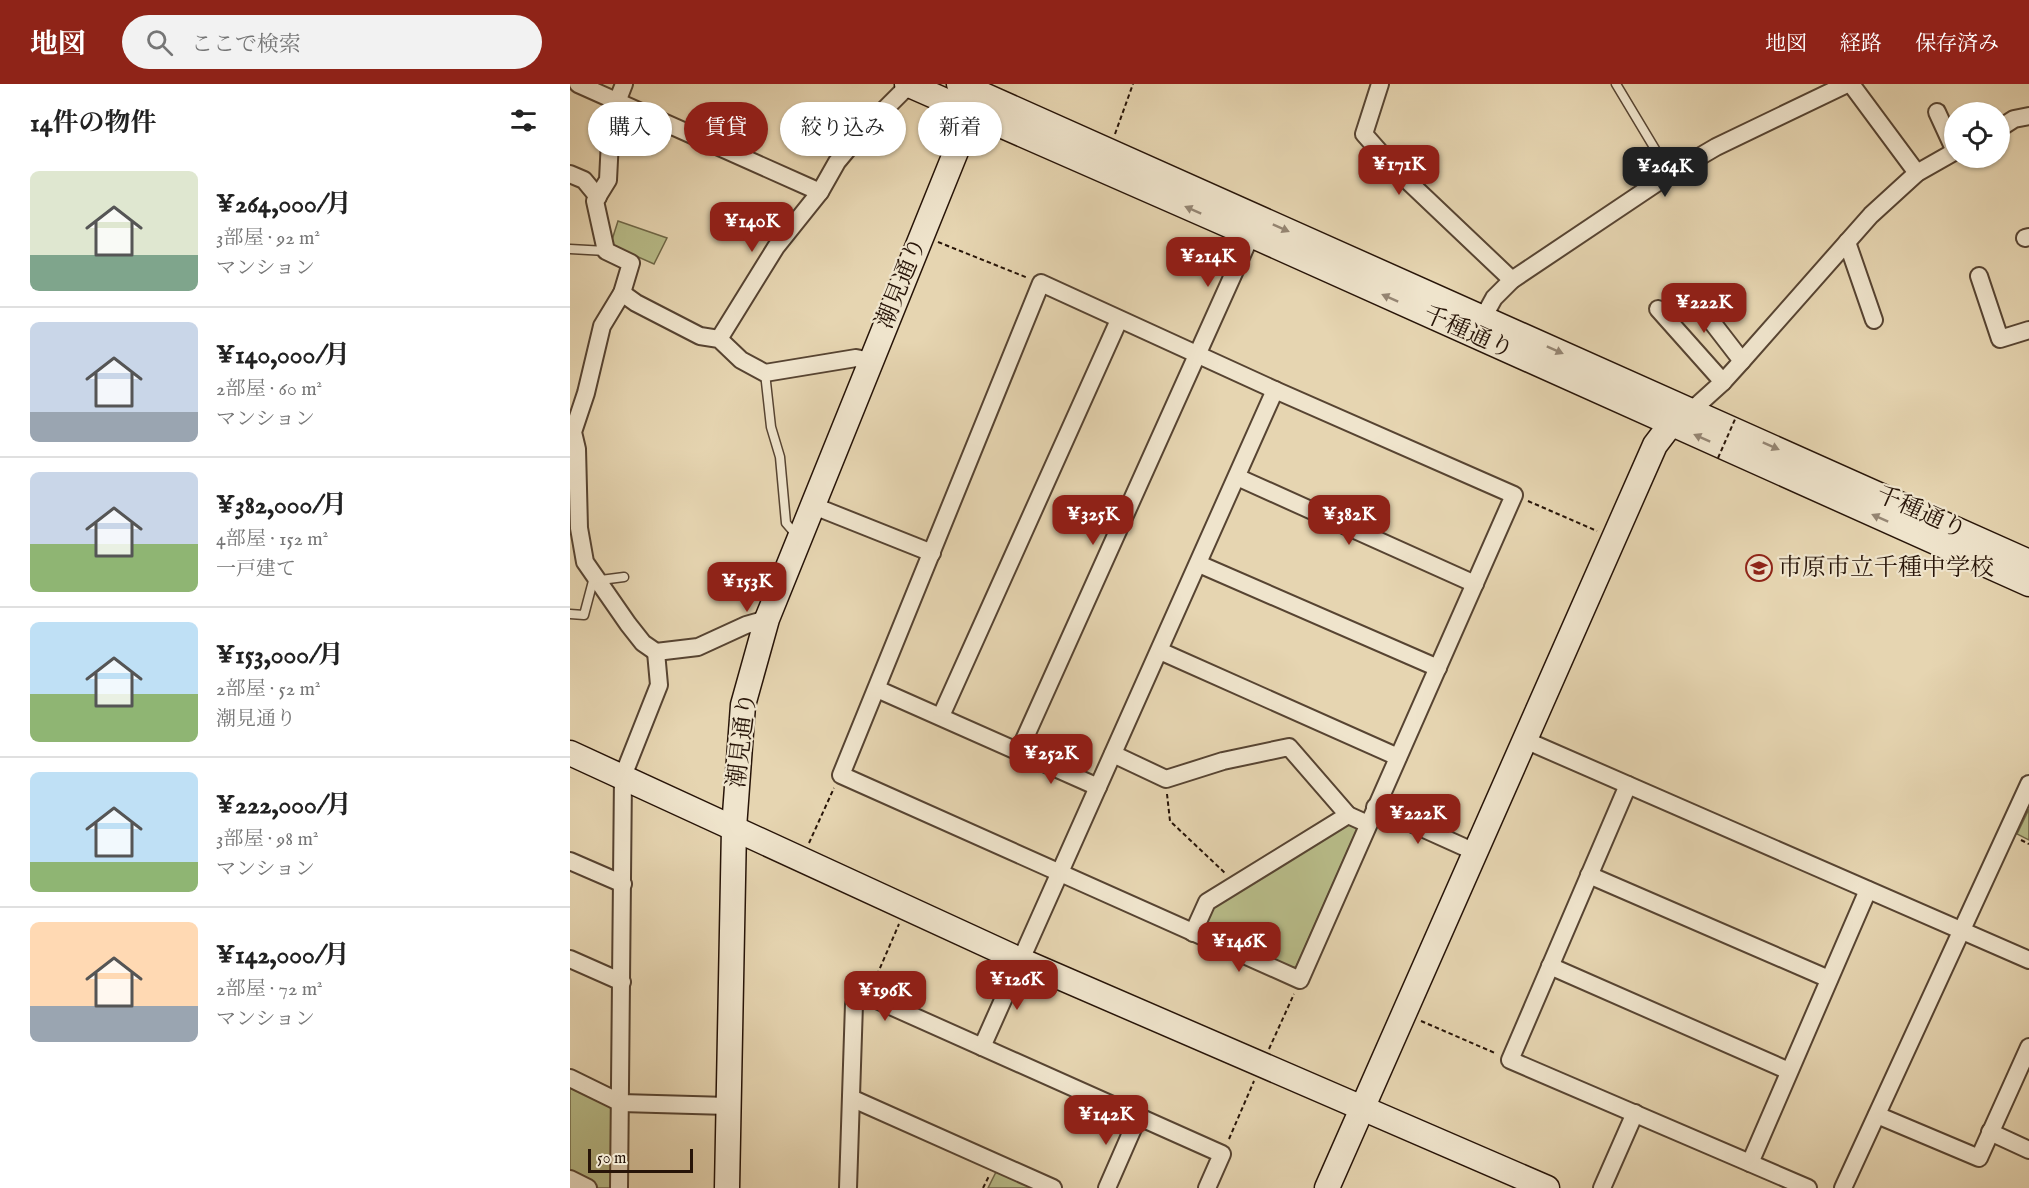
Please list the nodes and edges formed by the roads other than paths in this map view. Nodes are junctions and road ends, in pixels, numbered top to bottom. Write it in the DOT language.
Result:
graph roads {
  1 [pos="578,84"];
  2 [pos="624,84"];
  3 [pos="908,84"];
  4 [pos="1380,84"];
  5 [pos="1616,84"];
  6 [pos="1849,84"];
  7 [pos="973,93"];
  8 [pos="617,102"];
  9 [pos="1937,112"];
  10 [pos="2029,116"];
  11 [pos="2010,122"];
  12 [pos="672,126"];
  13 [pos="1944,128"];
  14 [pos="609,156"];
  15 [pos="1944,157"];
  16 [pos="1917,173"];
  17 [pos="570,174"];
  18 [pos="1670,174"];
  19 [pos="820,192"];
  20 [pos="598,197"];
  21 [pos="1251,235"];
  22 [pos="1847,242"];
  23 [pos="570,249"];
  24 [pos="606,251"];
  25 [pos="1980,276"];
  26 [pos="1512,280"];
  27 [pos="622,293"];
  28 [pos="1698,304"];
  29 [pos="1658,309"];
  30 [pos="1483,318"];
  31 [pos="1119,320"];
  32 [pos="1874,320"];
  33 [pos="2029,330"];
  34 [pos="719,339"];
  35 [pos="1197,355"];
  36 [pos="870,361"];
  37 [pos="1742,361"];
  38 [pos="765,373"];
  39 [pos="1723,382"];
  40 [pos="1275,390"];
  41 [pos="1692,410"];
  42 [pos="1671,424"];
  43 [pos="573,450"];
  44 [pos="1237,477"];
  45 [pos="814,506"];
  46 [pos="800,539"];
  47 [pos="932,553"];
  48 [pos="2029,562"];
  49 [pos="1199,564"];
  50 [pos="624,577"];
  51 [pos="597,579"];
  52 [pos="1475,584"];
  53 [pos="2029,584"];
  54 [pos="570,614"];
  55 [pos="767,619"];
  56 [pos="1160,651"];
  57 [pos="656,652"];
  58 [pos="1438,668"];
  59 [pos="877,688"];
  60 [pos="941,716"];
  61 [pos="1525,740"];
  62 [pos="1019,751"];
  63 [pos="570,753"];
  64 [pos="1113,754"];
  65 [pos="1398,757"];
  66 [pos="623,776"];
  67 [pos="2029,784"];
  68 [pos="1628,785"];
  69 [pos="1098,787"];
  70 [pos="1376,807"];
  71 [pos="1348,815"];
  72 [pos="1368,824"];
  73 [pos="734,828"];
  74 [pos="1475,852"];
  75 [pos="570,861"];
  76 [pos="1059,873"];
  77 [pos="1589,875"];
  78 [pos="622,884"];
  79 [pos="1868,890"];
  80 [pos="1961,931"];
  81 [pos="1193,933"];
  82 [pos="570,959"];
  83 [pos="1020,960"];
  84 [pos="2029,960"];
  85 [pos="1550,966"];
  86 [pos="1829,979"];
  87 [pos="622,982"];
  88 [pos="982,1047"];
  89 [pos="2029,1047"];
  90 [pos="1790,1071"];
  91 [pos="570,1078"];
  92 [pos="851,1098"];
  93 [pos="621,1103"];
  94 [pos="728,1106"];
  95 [pos="1363,1108"];
  96 [pos="1635,1113"];
  97 [pos="1876,1115"];
  98 [pos="1138,1117"];
  99 [pos="1990,1132"];
  100 [pos="2029,1150"];
  101 [pos="1750,1163"];
  102 [pos="570,1179"];
  103 [pos="588,1188"];
  104 [pos="619,1188"];
  105 [pos="727,1188"];
  106 [pos="848,1188"];
  107 [pos="1053,1188"];
  108 [pos="1107,1188"];
  109 [pos="1207,1188"];
  110 [pos="1327,1188"];
  111 [pos="1546,1188"];
  112 [pos="1602,1188"];
  113 [pos="1808,1188"];
  114 [pos="1843,1188"];
  1 -- 8 [label="street"];
  2 -- 8 [label="street"];
  3 -- 7 [label="street, 千種通り"];
  3 -- 19 [label="street"];
  4 -- 26 [label="street"];
  5 -- 18 [label="lane"];
  6 -- 16 [label="street"];
  6 -- 18 [label="street"];
  21 -- 7 [label="street, 千種通り, one-way"];
  7 -- 30 [label="street, 千種通り, one-way"];
  7 -- 36 [label="street, 潮見通り"];
  9 -- 13 [label="street"];
  10 -- 11 [label="street"];
  12 -- 19 [label="street"];
  14 -- 20 [label="street"];
  15 -- 16 [label="street"];
  16 -- 22 [label="street"];
  17 -- 20 [label="street"];
  18 -- 26 [label="street"];
  19 -- 34 [label="street"];
  20 -- 24 [label="street"];
  21 -- 35 [label="street"];
  42 -- 21 [label="street, 千種通り, one-way"];
  22 -- 32 [label="street"];
  22 -- 37 [label="street"];
  23 -- 24 [label="lane"];
  24 -- 27 [label="street"];
  25 -- 33 [label="street"];
  26 -- 30 [label="street"];
  27 -- 34 [label="street"];
  27 -- 43 [label="street"];
  28 -- 37 [label="street"];
  29 -- 39 [label="street"];
  30 -- 41 [label="street, 千種通り, one-way"];
  31 -- 35 [label="street"];
  31 -- 47 [label="street"];
  31 -- 60 [label="street"];
  34 -- 38 [label="street"];
  35 -- 40 [label="street"];
  35 -- 62 [label="street"];
  36 -- 38 [label="street"];
  36 -- 45 [label="street, 潮見通り"];
  37 -- 39 [label="street"];
  38 -- 46 [label="lane"];
  39 -- 41 [label="street"];
  40 -- 44 [label="street"];
  40 -- 52 [label="street"];
  41 -- 42 [label="street"];
  41 -- 48 [label="street, 千種通り, one-way"];
  53 -- 42 [label="street, 千種通り, one-way"];
  42 -- 61 [label="street"];
  43 -- 51 [label="street"];
  44 -- 49 [label="street"];
  44 -- 52 [label="street"];
  45 -- 46 [label="street, 潮見通り"];
  45 -- 47 [label="street"];
  46 -- 55 [label="street, 潮見通り"];
  47 -- 59 [label="street"];
  49 -- 56 [label="street"];
  49 -- 58 [label="street"];
  50 -- 51 [label="lane"];
  51 -- 54 [label="lane"];
  51 -- 57 [label="street"];
  52 -- 58 [label="street"];
  55 -- 57 [label="street"];
  55 -- 73 [label="street, 潮見通り"];
  56 -- 64 [label="street"];
  56 -- 65 [label="street"];
  57 -- 66 [label="street"];
  58 -- 65 [label="street"];
  59 -- 60 [label="street"];
  59 -- 76 [label="street"];
  60 -- 62 [label="street"];
  61 -- 68 [label="street"];
  61 -- 74 [label="street"];
  62 -- 69 [label="street"];
  63 -- 66 [label="street"];
  64 -- 69 [label="street"];
  64 -- 71 [label="street"];
  65 -- 70 [label="street"];
  66 -- 73 [label="street"];
  66 -- 78 [label="street"];
  67 -- 80 [label="street"];
  68 -- 77 [label="street"];
  68 -- 79 [label="street"];
  69 -- 76 [label="street"];
  70 -- 72 [label="street"];
  70 -- 74 [label="street"];
  71 -- 72 [label="street"];
  71 -- 81 [label="street"];
  72 -- 81 [label="street"];
  73 -- 83 [label="street"];
  73 -- 94 [label="street, 潮見通り"];
  74 -- 95 [label="street"];
  75 -- 78 [label="street"];
  76 -- 81 [label="street"];
  76 -- 83 [label="street"];
  77 -- 85 [label="street"];
  77 -- 86 [label="street"];
  78 -- 87 [label="street"];
  79 -- 80 [label="street"];
  79 -- 86 [label="street"];
  80 -- 84 [label="street"];
  80 -- 97 [label="street"];
  82 -- 87 [label="street"];
  83 -- 88 [label="street"];
  83 -- 95 [label="street"];
  85 -- 90 [label="street"];
  85 -- 96 [label="street"];
  86 -- 90 [label="street"];
  87 -- 93 [label="street"];
  88 -- 92 [label="street"];
  88 -- 98 [label="street"];
  89 -- 99 [label="street"];
  90 -- 101 [label="street"];
  91 -- 93 [label="street"];
  92 -- 106 [label="street"];
  92 -- 107 [label="street"];
  93 -- 94 [label="street"];
  93 -- 104 [label="street"];
  94 -- 105 [label="street, 潮見通り"];
  95 -- 110 [label="street"];
  95 -- 111 [label="street"];
  96 -- 101 [label="street"];
  96 -- 112 [label="street"];
  97 -- 99 [label="street"];
  97 -- 114 [label="street"];
  98 -- 108 [label="street"];
  98 -- 109 [label="street"];
  99 -- 100 [label="street"];
  101 -- 113 [label="street"];
  102 -- 103 [label="street"];
}
